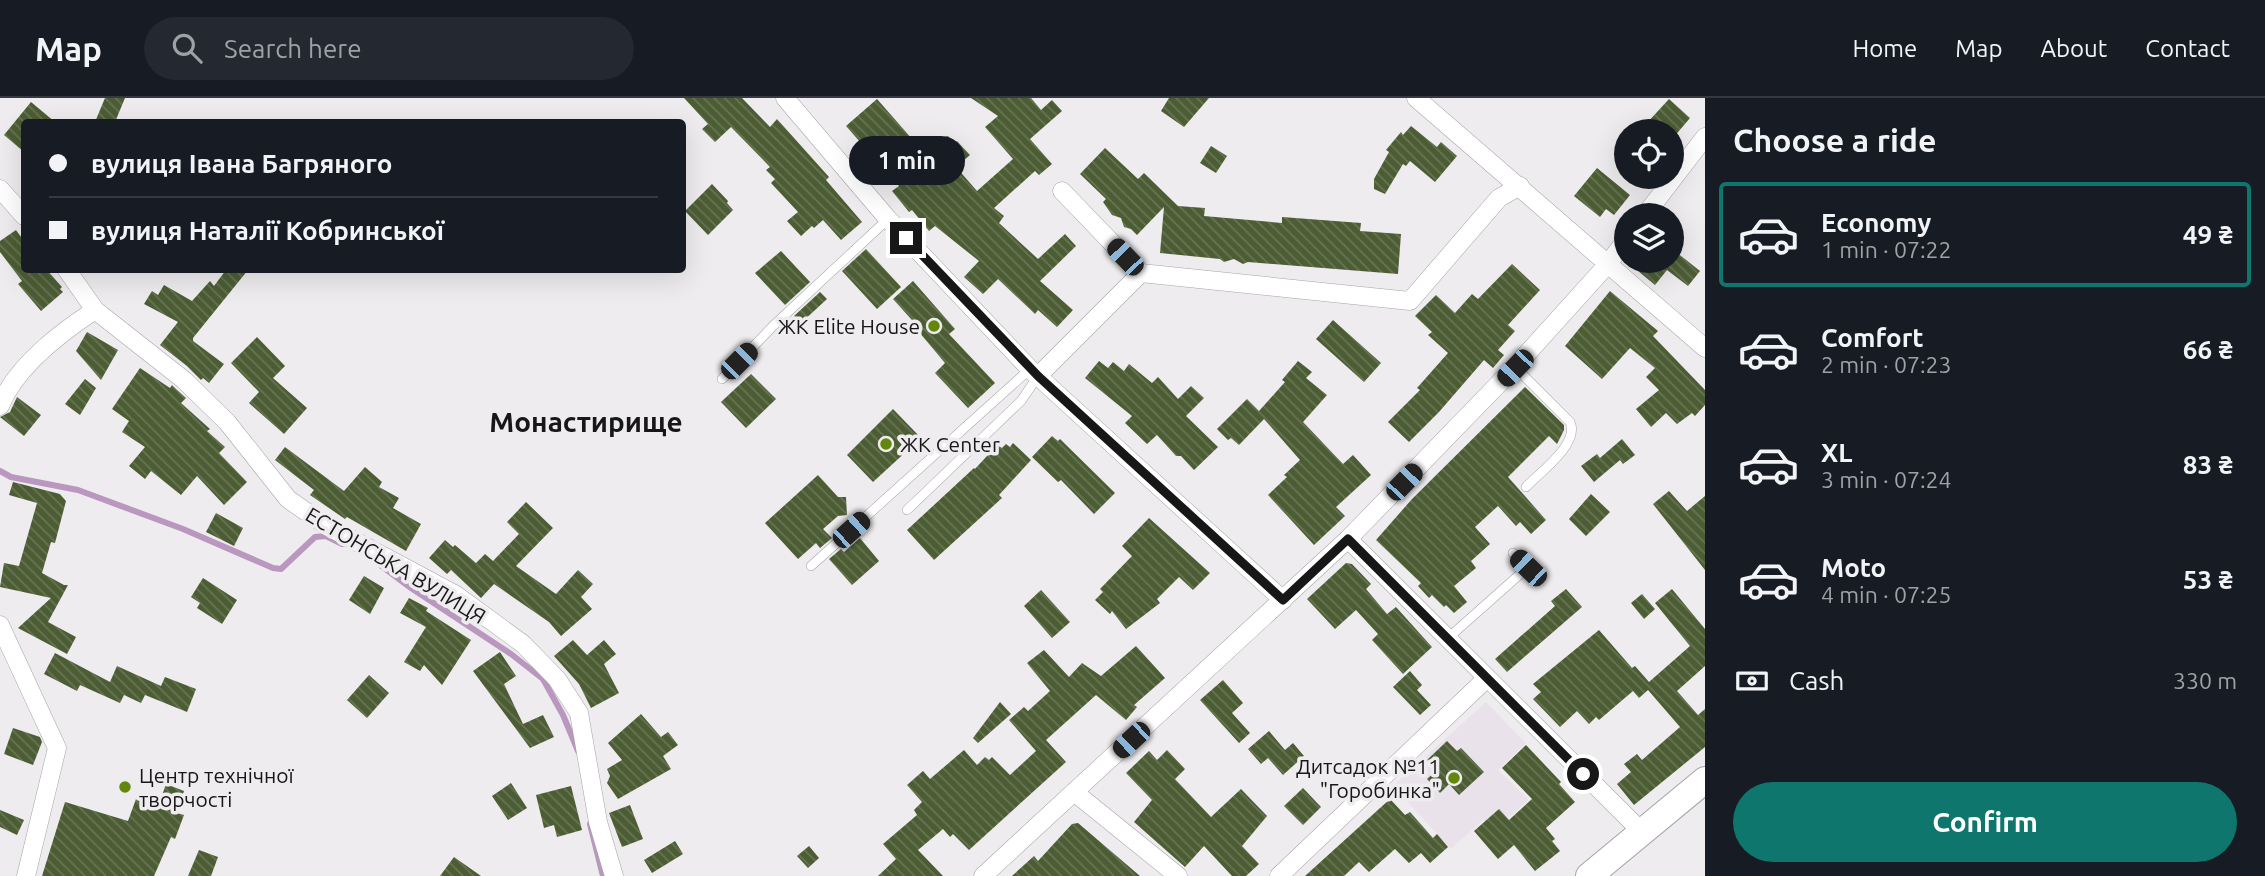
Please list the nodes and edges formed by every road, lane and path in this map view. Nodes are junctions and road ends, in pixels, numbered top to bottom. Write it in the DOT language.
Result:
graph roads {
  1 [pos="785,98"];
  2 [pos="1416,98"];
  3 [pos="1705,137"];
  4 [pos="1520,186"];
  5 [pos="0,189"];
  6 [pos="1062,191"];
  7 [pos="1654,203"];
  8 [pos="21,213"];
  9 [pos="888,219"];
  10 [pos="1614,256"];
  11 [pos="1607,265"];
  12 [pos="68,273"];
  13 [pos="1141,273"];
  14 [pos="95,310"];
  15 [pos="1705,348"];
  16 [pos="1515,368"];
  17 [pos="1034,373"];
  18 [pos="722,379"];
  19 [pos="0,406"];
  20 [pos="1526,486"];
  21 [pos="907,510"];
  22 [pos="1348,539"];
  23 [pos="1513,553"];
  24 [pos="811,566"];
  25 [pos="1283,600"];
  26 [pos="0,625"];
  27 [pos="1447,639"];
  28 [pos="1486,678"];
  29 [pos="1705,780"];
  30 [pos="1074,792"];
  31 [pos="1641,831"];
  32 [pos="26,876"];
  33 [pos="614,876"];
  34 [pos="983,876"];
  35 [pos="1178,876"];
  36 [pos="1279,876"];
  37 [pos="1589,876"];
  1 -- 9 [label="street"];
  2 -- 4 [label="street"];
  3 -- 7 [label="street"];
  4 -- 11 [label="street"];
  4 -- 13 [label="street"];
  5 -- 8 [label="street"];
  6 -- 13 [label="street"];
  9 -- 17 [label="street"];
  9 -- 18 [label="lane"];
  10 -- 11 [label="street"];
  11 -- 15 [label="street"];
  11 -- 16 [label="street"];
  12 -- 14 [label="street, ЕСТОНСЬКА ВУЛИЦЯ"];
  13 -- 17 [label="street"];
  14 -- 19 [label="street"];
  14 -- 33 [label="street, ЕСТОНСЬКА ВУЛИЦЯ"];
  16 -- 20 [label="lane"];
  16 -- 22 [label="street"];
  17 -- 21 [label="lane"];
  17 -- 24 [label="lane"];
  17 -- 25 [label="street"];
  22 -- 25 [label="street"];
  22 -- 27 [label="street"];
  23 -- 27 [label="lane"];
  25 -- 30 [label="street"];
  26 -- 32 [label="street"];
  27 -- 28 [label="street"];
  28 -- 31 [label="street"];
  28 -- 36 [label="street"];
  29 -- 31 [label="main road"];
  30 -- 34 [label="street"];
  30 -- 35 [label="street"];
  31 -- 37 [label="main road"];
}
